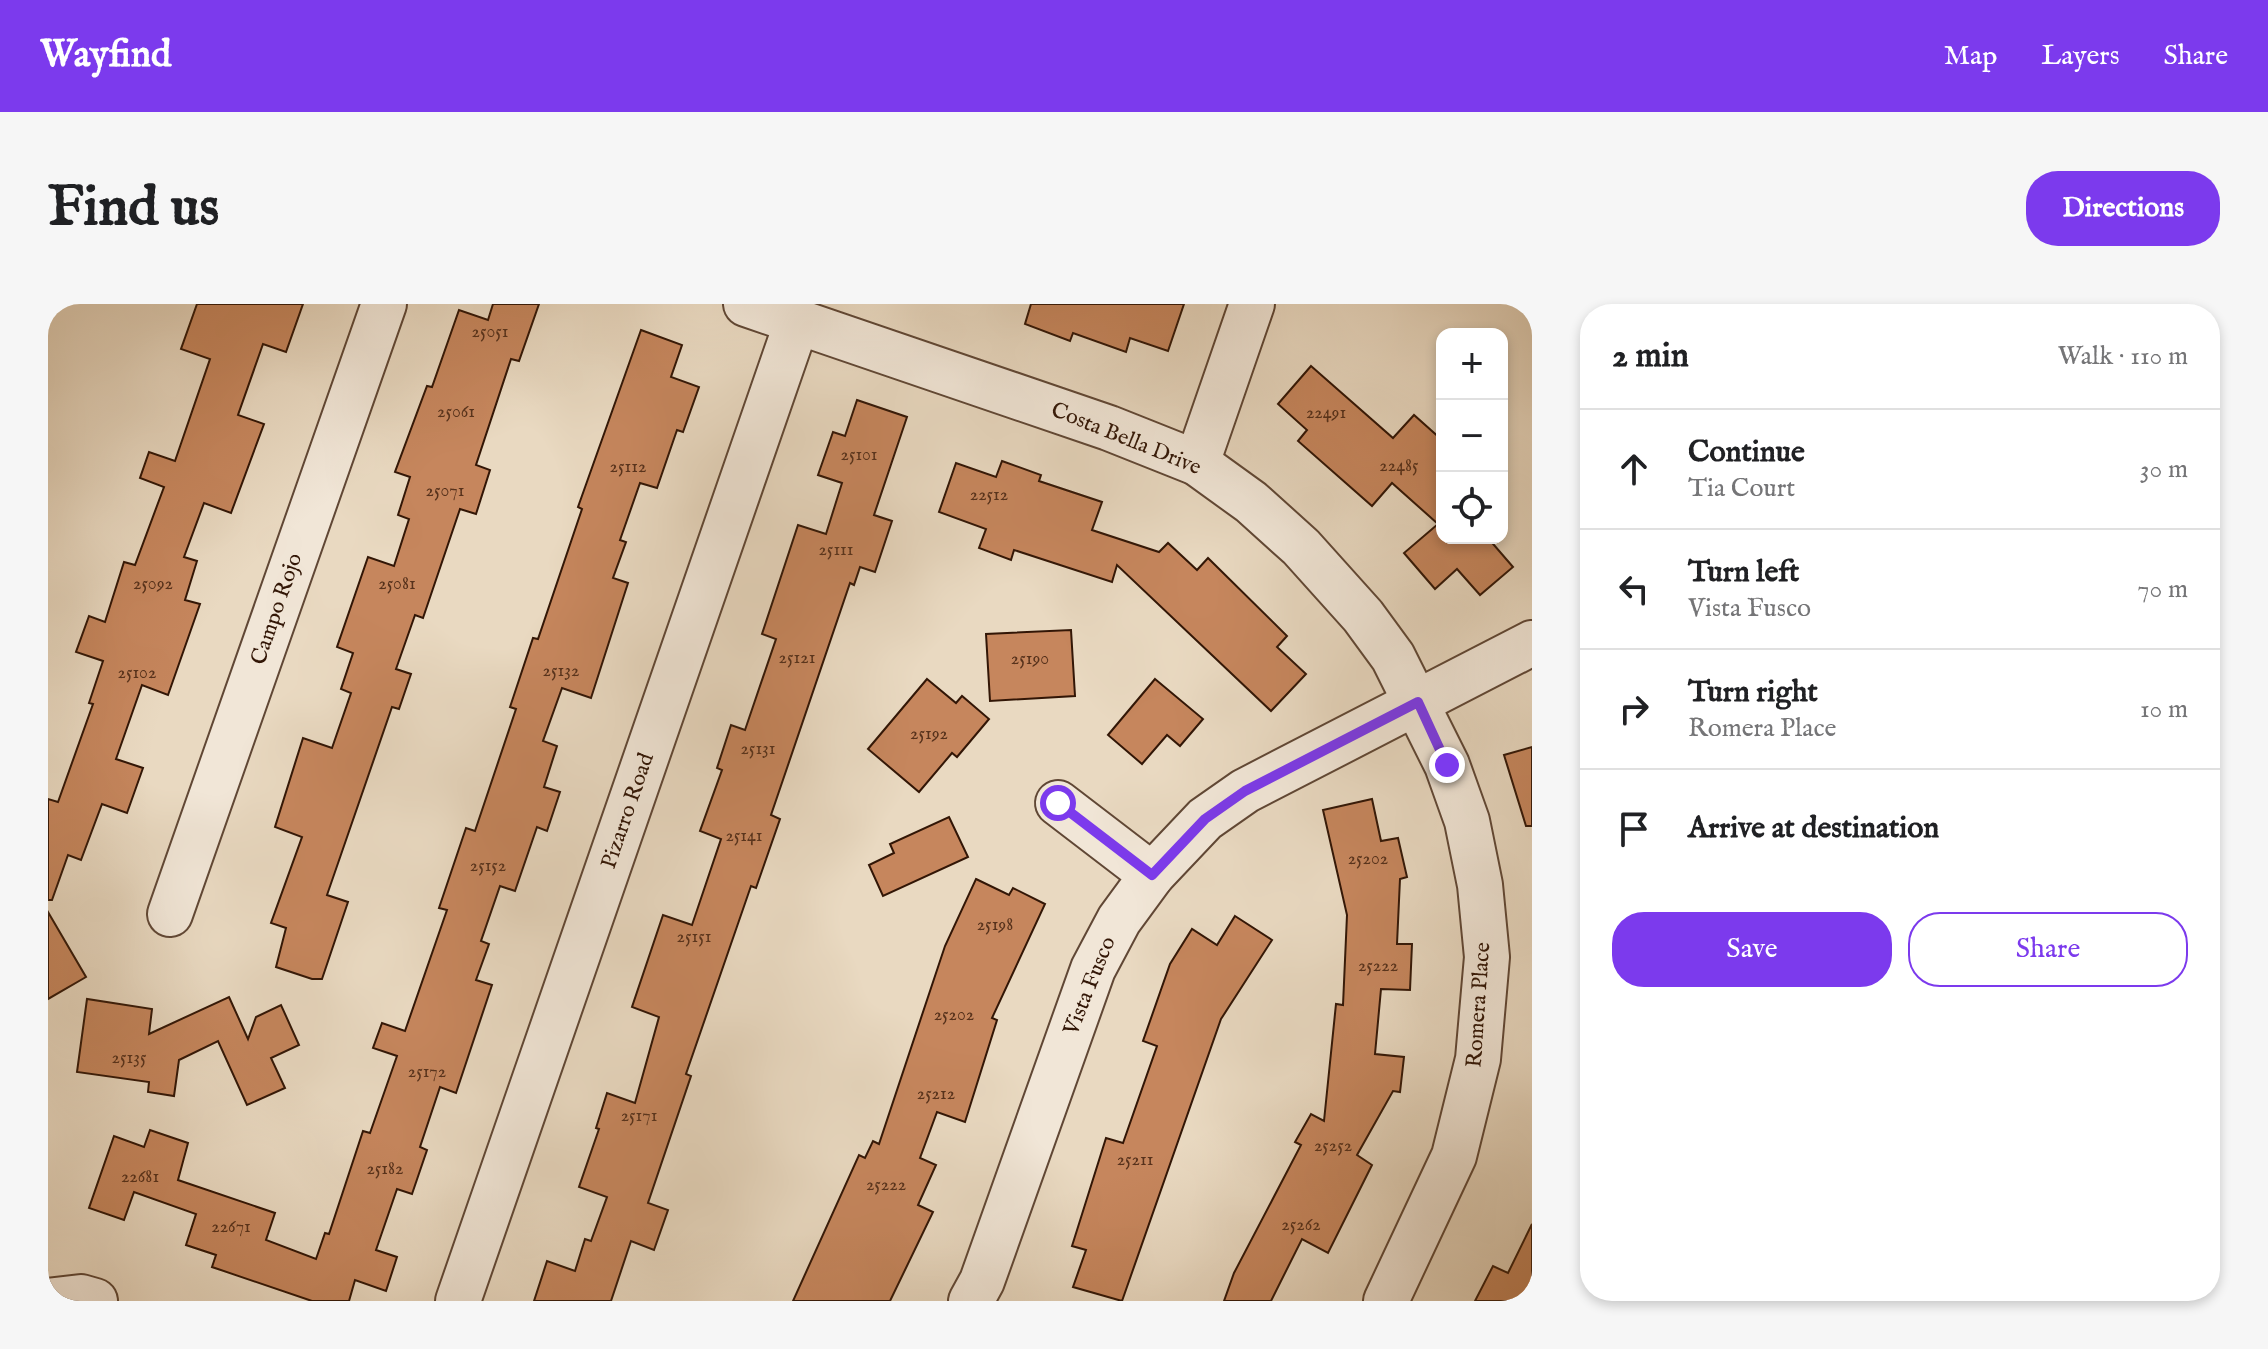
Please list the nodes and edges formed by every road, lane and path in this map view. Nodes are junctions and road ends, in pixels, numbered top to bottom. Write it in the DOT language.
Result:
graph roads {
  1 [pos="384,304"];
  2 [pos="746,304"];
  3 [pos="1252,304"];
  4 [pos="797,322"];
  5 [pos="1197,463"];
  6 [pos="1532,643"];
  7 [pos="1418,702"];
  8 [pos="1058,803"];
  9 [pos="1152,875"];
  10 [pos="170,914"];
  11 [pos="49,1300"];
  12 [pos="95,1301"];
  13 [pos="458,1301"];
  14 [pos="971,1301"];
  15 [pos="1386,1301"];
  1 -- 10 [label="street, Campo Rojo"];
  2 -- 4 [label="street, Costa Bella Drive"];
  3 -- 5 [label="street"];
  4 -- 5 [label="street, Costa Bella Drive"];
  4 -- 13 [label="street, Pizarro Road"];
  5 -- 7 [label="street, Costa Bella Drive"];
  6 -- 7 [label="street, Vista Fusco"];
  7 -- 9 [label="street, Vista Fusco"];
  7 -- 15 [label="street, Romera Place"];
  8 -- 9 [label="street"];
  9 -- 14 [label="street, Vista Fusco"];
  11 -- 12 [label="street"];
}
